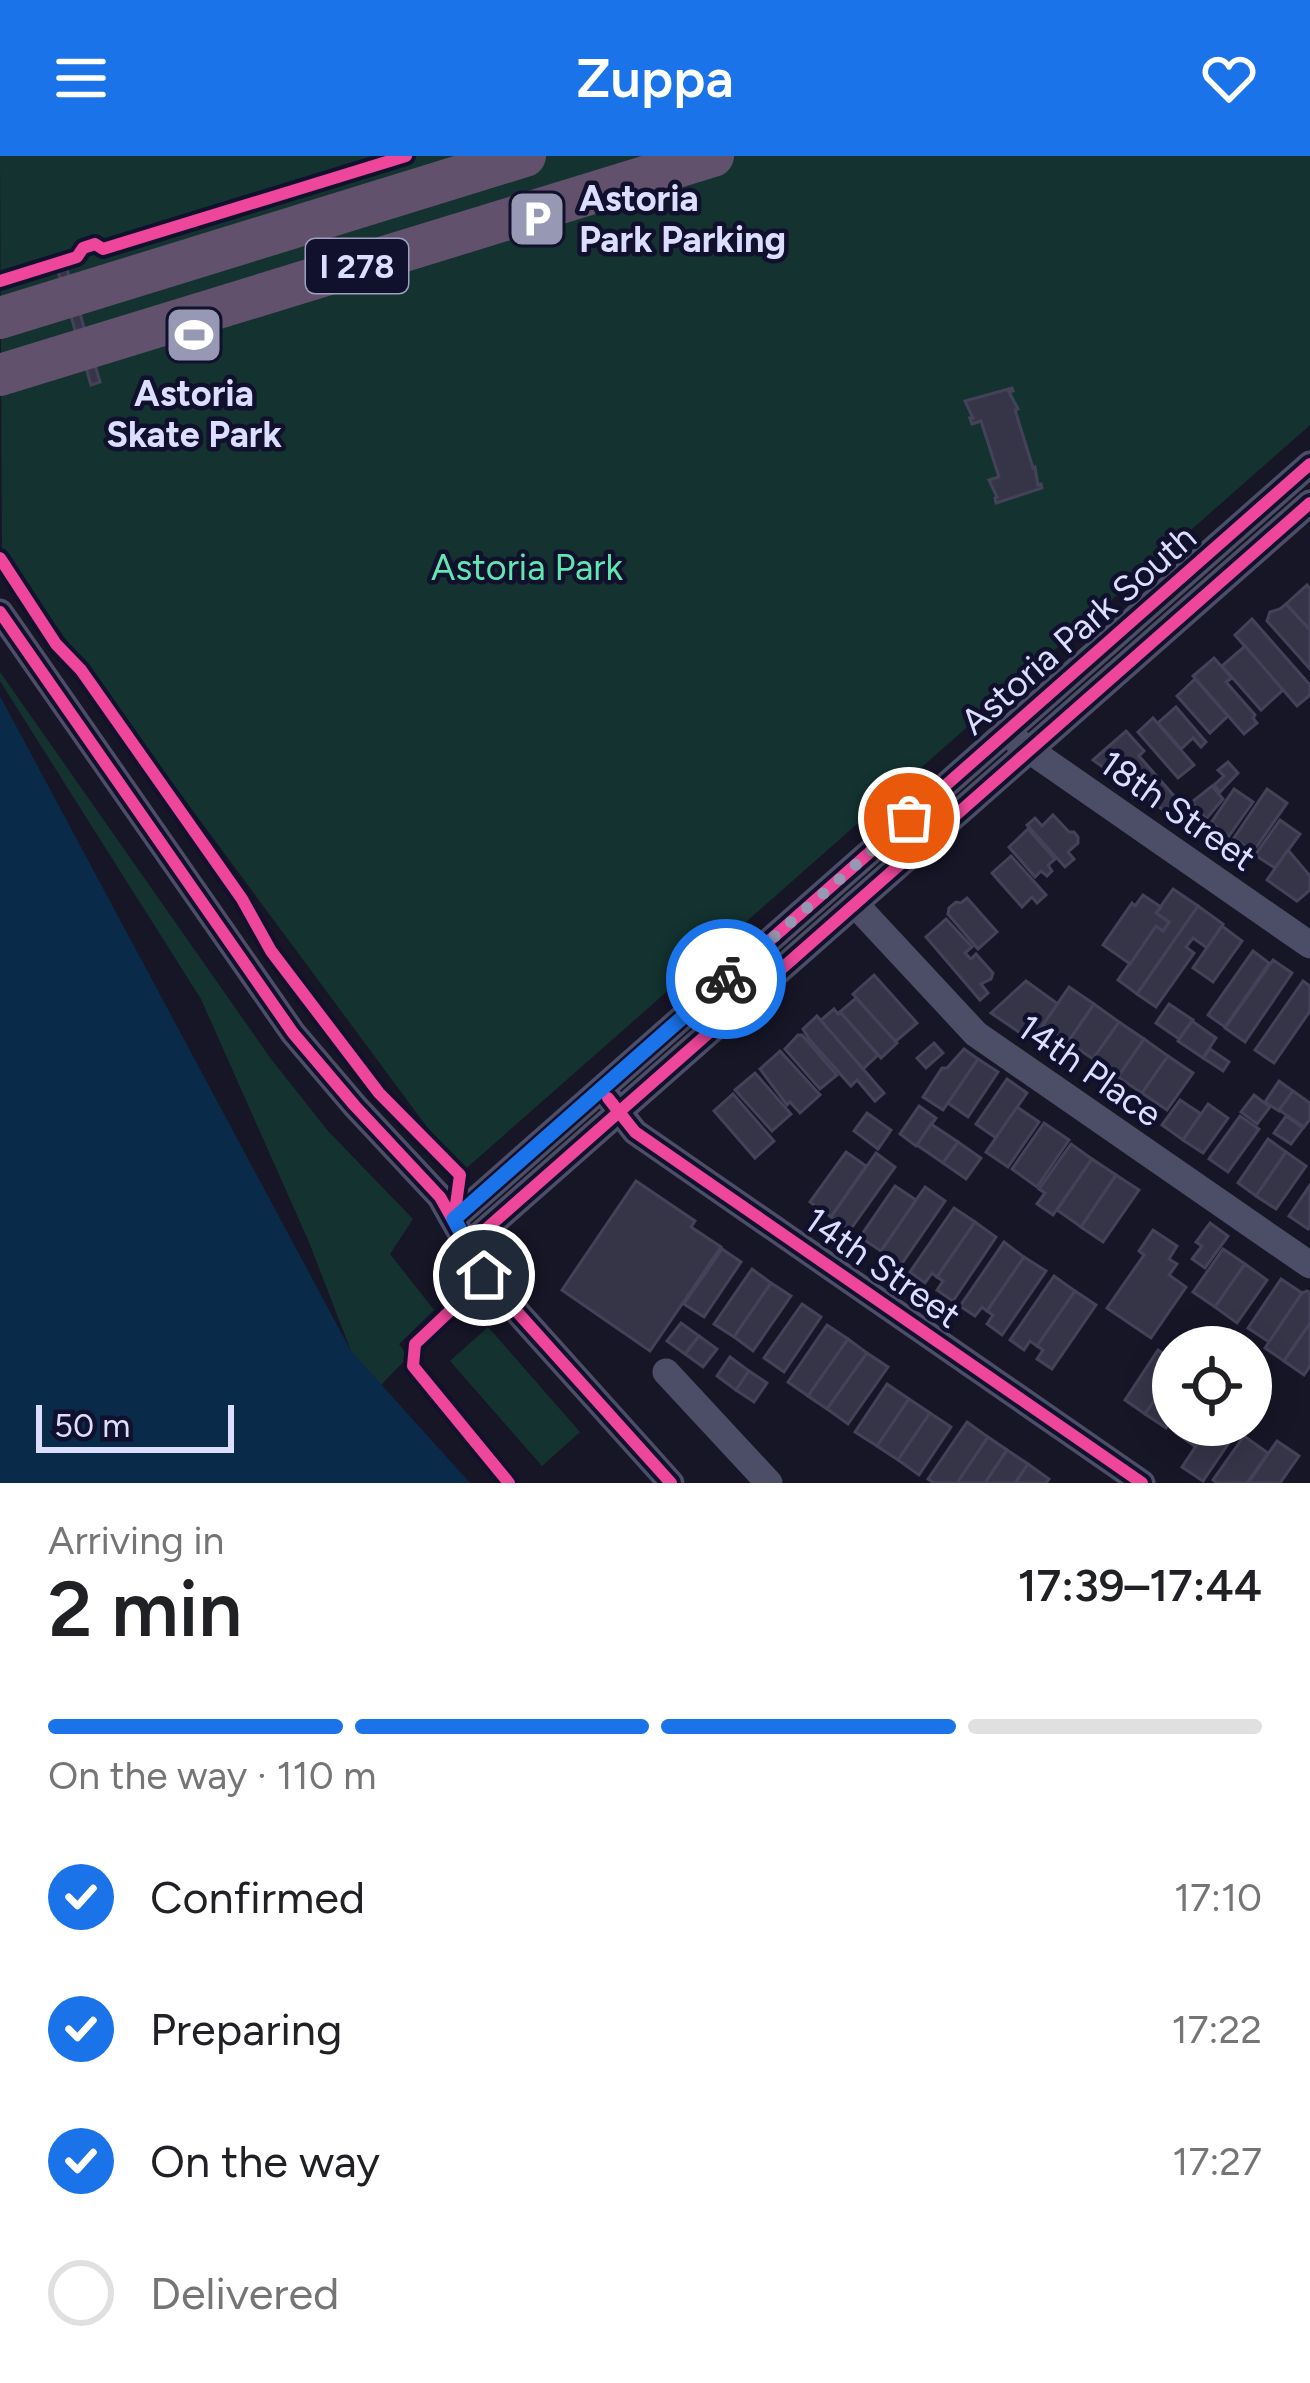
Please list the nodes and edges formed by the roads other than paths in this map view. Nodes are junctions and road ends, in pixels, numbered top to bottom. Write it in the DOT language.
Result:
graph roads {
  1 [pos="525,156"];
  2 [pos="713,156"];
  3 [pos="0,318"];
  4 [pos="0,375"];
  5 [pos="1310,464"];
  6 [pos="1310,503"];
  7 [pos="0,612"];
  8 [pos="1005,733"];
  9 [pos="1029,751"];
  10 [pos="855,904"];
  11 [pos="1306,937"];
  12 [pos="601,1088"];
  13 [pos="620,1112"];
  14 [pos="447,1208"];
  15 [pos="468,1245"];
  16 [pos="1310,1265"];
  17 [pos="666,1372"];
  18 [pos="671,1483"];
  19 [pos="769,1483"];
  20 [pos="1142,1483"];
  1 -- 3 [label="highway, I 278"];
  2 -- 4 [label="highway, I 278"];
  5 -- 8 [label="street, Astoria Park South"];
  6 -- 9 [label="street, Astoria Park South"];
  7 -- 14 [label="street"];
  8 -- 9 [label="street, 18th Street"];
  8 -- 12 [label="street, Astoria Park South"];
  9 -- 10 [label="street, Astoria Park South"];
  9 -- 11 [label="street, 18th Street"];
  10 -- 13 [label="street, Astoria Park South"];
  10 -- 16 [label="street, 14th Place"];
  12 -- 13 [label="street, 14th Street"];
  12 -- 14 [label="street, Astoria Park South"];
  13 -- 15 [label="street, Astoria Park South"];
  13 -- 20 [label="street, 14th Street"];
  14 -- 15 [label="street"];
  15 -- 18 [label="street"];
  17 -- 19 [label="street"];
}
